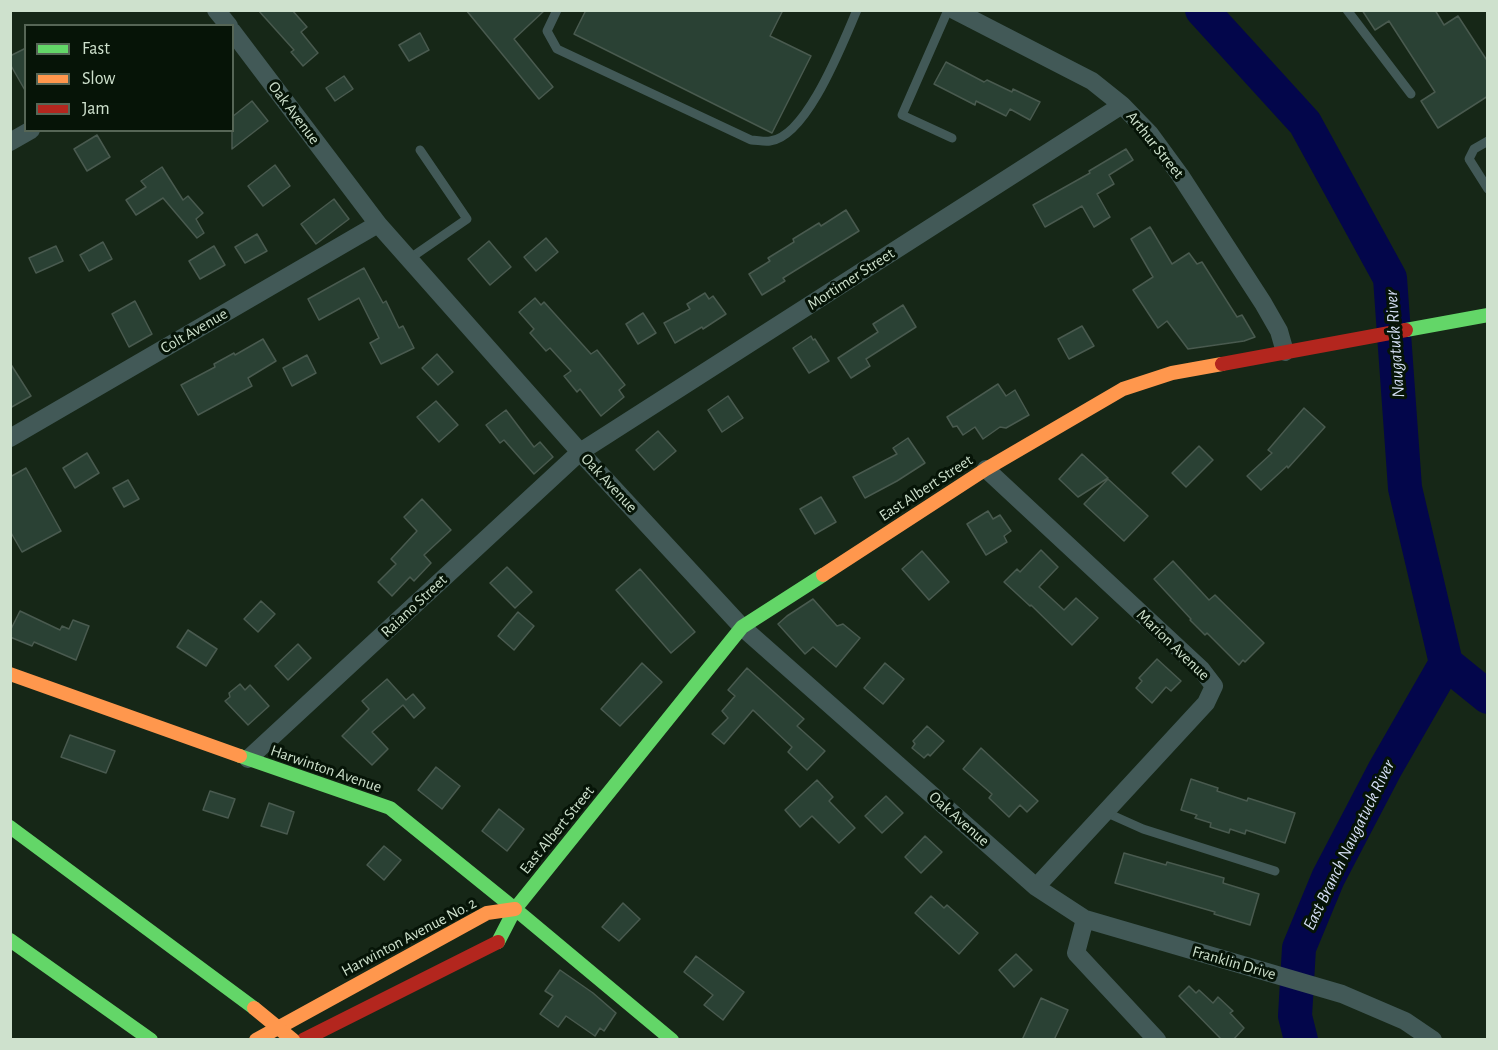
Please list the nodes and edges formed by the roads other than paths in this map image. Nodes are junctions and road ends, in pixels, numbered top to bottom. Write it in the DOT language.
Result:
graph roads {
  1 [pos="557,10"];
  2 [pos="857,10"];
  3 [pos="948,10"];
  4 [pos="954,10"];
  5 [pos="1347,10"];
  6 [pos="234,38"];
  7 [pos="1411,94"];
  8 [pos="1122,105"];
  9 [pos="28,132"];
  10 [pos="952,138"];
  11 [pos="1488,141"];
  12 [pos="10,142"];
  13 [pos="420,150"];
  14 [pos="1488,189"];
  15 [pos="378,224"];
  16 [pos="409,259"];
  17 [pos="1488,315"];
  18 [pos="1285,352"];
  19 [pos="10,438"];
  20 [pos="580,452"];
  21 [pos="986,469"];
  22 [pos="742,627"];
  23 [pos="10,674"];
  24 [pos="248,759"];
  25 [pos="1105,812"];
  26 [pos="10,827"];
  27 [pos="1275,871"];
  28 [pos="1036,887"];
  29 [pos="515,909"];
  30 [pos="1085,919"];
  31 [pos="10,940"];
  32 [pos="10,947"];
  33 [pos="53,972"];
  34 [pos="151,1040"];
  35 [pos="255,1040"];
  36 [pos="293,1040"];
  37 [pos="303,1040"];
  38 [pos="672,1040"];
  39 [pos="1157,1040"];
  40 [pos="1433,1040"];
  1 -- 2 [label="lane"];
  3 -- 10 [label="lane"];
  4 -- 8 [label="street, Arthur Street"];
  5 -- 7 [label="lane"];
  6 -- 15 [label="street, Oak Avenue"];
  8 -- 18 [label="street, Arthur Street"];
  8 -- 20 [label="street, Mortimer Street"];
  9 -- 12 [label="street"];
  11 -- 14 [label="lane"];
  13 -- 16 [label="lane"];
  15 -- 16 [label="street, Oak Avenue"];
  15 -- 19 [label="street, Colt Avenue"];
  16 -- 20 [label="street, Oak Avenue"];
  17 -- 18 [label="main road, East Albert Street"];
  18 -- 21 [label="main road, East Albert Street"];
  20 -- 22 [label="street, Oak Avenue"];
  20 -- 24 [label="street, Raiano Street"];
  21 -- 22 [label="main road, East Albert Street"];
  21 -- 25 [label="street, Marion Avenue"];
  22 -- 28 [label="street, Oak Avenue"];
  22 -- 29 [label="main road, East Albert Street"];
  23 -- 24 [label="main road, Harwinton Avenue"];
  24 -- 29 [label="main road, Harwinton Avenue"];
  25 -- 27 [label="lane"];
  25 -- 28 [label="street, Marion Avenue"];
  26 -- 36 [label="main road, bridge"];
  28 -- 30 [label="street, Franklin Drive"];
  29 -- 35 [label="main road, Harwinton Avenue No. 2"];
  29 -- 37 [label="main road"];
  29 -- 38 [label="main road, Harwinton Avenue"];
  30 -- 39 [label="street"];
  30 -- 40 [label="street, Franklin Drive"];
  31 -- 33 [label="main road"];
  32 -- 33 [label="main road"];
  33 -- 34 [label="main road"];
}
